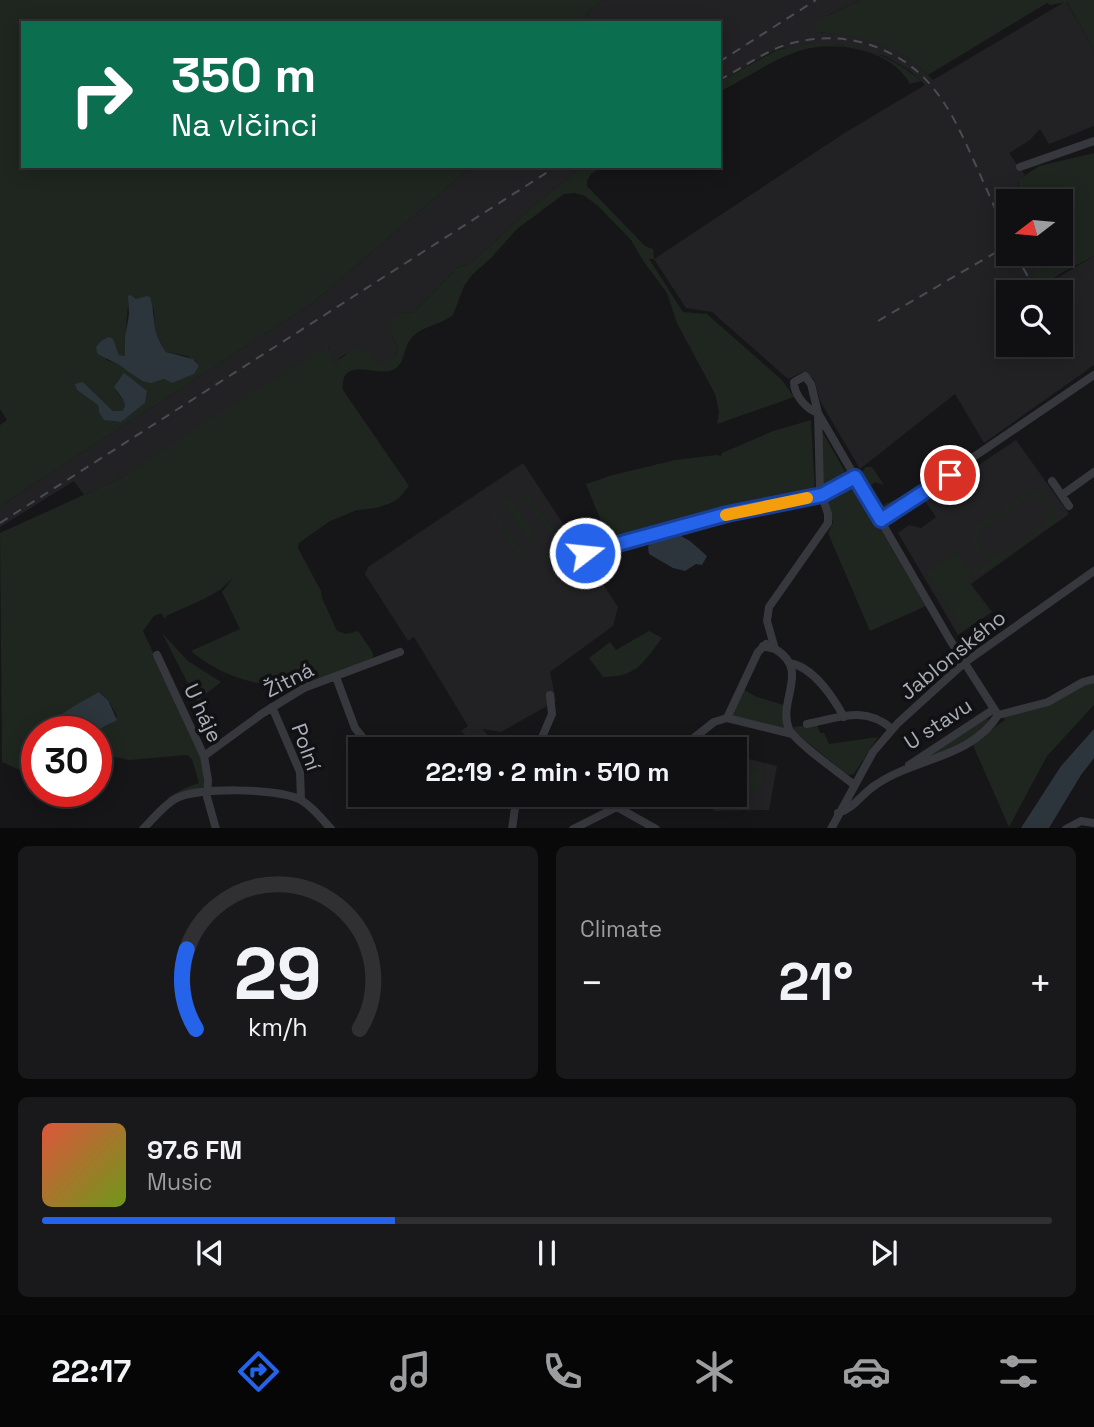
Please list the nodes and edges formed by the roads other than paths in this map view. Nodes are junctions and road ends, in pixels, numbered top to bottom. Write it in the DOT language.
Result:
graph roads {
  1 [pos="1094,141"];
  2 [pos="1020,167"];
  3 [pos="813,368"];
  4 [pos="1094,375"];
  5 [pos="805,376"];
  6 [pos="818,413"];
  7 [pos="1094,472"];
  8 [pos="855,477"];
  9 [pos="1052,481"];
  10 [pos="822,495"];
  11 [pos="1062,495"];
  12 [pos="1069,506"];
  13 [pos="881,520"];
  14 [pos="585,553"];
  15 [pos="1094,571"];
  16 [pos="774,645"];
  17 [pos="400,652"];
  18 [pos="157,655"];
  19 [pos="790,663"];
  20 [pos="964,663"];
  21 [pos="336,677"];
  22 [pos="1094,679"];
  23 [pos="550,695"];
  24 [pos="272,708"];
  25 [pos="996,712"];
  26 [pos="844,717"];
  27 [pos="727,718"];
  28 [pos="807,724"];
  29 [pos="892,729"];
  30 [pos="792,734"];
  31 [pos="362,737"];
  32 [pos="542,737"];
  33 [pos="696,737"];
  34 [pos="204,755"];
  35 [pos="903,770"];
  36 [pos="854,785"];
  37 [pos="207,791"];
  38 [pos="300,799"];
  39 [pos="515,807"];
  40 [pos="617,807"];
  41 [pos="843,812"];
  42 [pos="1094,823"];
  43 [pos="143,828"];
  44 [pos="216,828"];
  45 [pos="331,828"];
  46 [pos="512,828"];
  47 [pos="573,828"];
  48 [pos="656,828"];
  49 [pos="831,828"];
  50 [pos="1066,828"];
  1 -- 2 [label="street"];
  3 -- 5 [label="street"];
  4 -- 13 [label="street"];
  5 -- 6 [label="street"];
  5 -- 6 [label="street"];
  6 -- 8 [label="street"];
  6 -- 10 [label="street"];
  7 -- 11 [label="street"];
  8 -- 10 [label="street"];
  8 -- 13 [label="street"];
  9 -- 11 [label="street"];
  10 -- 14 [label="street"];
  10 -- 16 [label="street"];
  11 -- 12 [label="street"];
  13 -- 20 [label="street"];
  15 -- 20 [label="street, Jablonského"];
  16 -- 19 [label="street"];
  16 -- 27 [label="street"];
  17 -- 21 [label="street, Žitná"];
  18 -- 34 [label="street, U háje"];
  19 -- 26 [label="street"];
  19 -- 30 [label="street"];
  20 -- 25 [label="street"];
  20 -- 29 [label="street, Jablonského"];
  21 -- 24 [label="street, Žitná"];
  21 -- 31 [label="street"];
  22 -- 25 [label="street"];
  23 -- 32 [label="street"];
  24 -- 34 [label="street, Žitná"];
  24 -- 38 [label="street, Polní"];
  25 -- 35 [label="street, U stavu"];
  25 -- 35 [label="street, U stavu"];
  26 -- 28 [label="street"];
  26 -- 29 [label="street"];
  27 -- 30 [label="street"];
  27 -- 33 [label="street"];
  29 -- 36 [label="street, Jablonského"];
  30 -- 36 [label="street"];
  34 -- 37 [label="street, U háje"];
  35 -- 41 [label="street, U stavu"];
  36 -- 41 [label="street, Jablonského"];
  37 -- 38 [label="street"];
  37 -- 43 [label="street"];
  37 -- 44 [label="street, U háje"];
  38 -- 45 [label="street"];
  39 -- 46 [label="street"];
  40 -- 47 [label="street"];
  40 -- 48 [label="street"];
  41 -- 49 [label="street, Jablonského"];
  42 -- 50 [label="street"];
}
